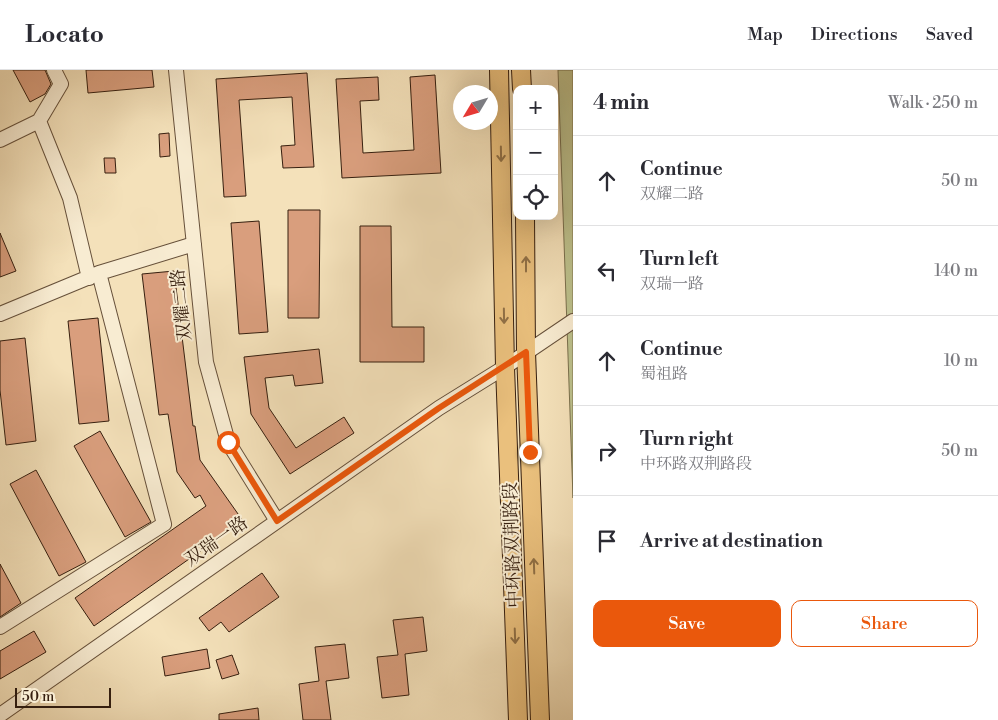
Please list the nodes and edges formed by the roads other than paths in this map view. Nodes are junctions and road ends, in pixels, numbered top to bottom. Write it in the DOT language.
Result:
graph roads {
  1 [pos="54,70"];
  2 [pos="176,70"];
  3 [pos="499,70"];
  4 [pos="521,70"];
  5 [pos="522,85"];
  6 [pos="39,121"];
  7 [pos="0,140"];
  8 [pos="525,220"];
  9 [pos="194,244"];
  10 [pos="94,275"];
  11 [pos="0,314"];
  12 [pos="573,321"];
  13 [pos="526,352"];
  14 [pos="505,367"];
  15 [pos="277,521"];
  16 [pos="0,626"];
  17 [pos="0,715"];
  18 [pos="518,720"];
  19 [pos="540,720"];
  1 -- 6 [label="street"];
  2 -- 9 [label="street, 双耀二路"];
  3 -- 14 [label="main road, 中环路双荆路段, one-way"];
  4 -- 5 [label="main road"];
  6 -- 7 [label="street"];
  6 -- 10 [label="street"];
  13 -- 8 [label="main road, 中环路双荆路段, one-way"];
  9 -- 10 [label="street"];
  9 -- 15 [label="street, 双耀二路"];
  10 -- 11 [label="street"];
  10 -- 16 [label="street"];
  12 -- 13 [label="street, 双瑞一路"];
  13 -- 14 [label="street, 双瑞一路"];
  19 -- 13 [label="main road, 中环路双荆路段, one-way"];
  14 -- 15 [label="street, 双瑞一路"];
  14 -- 18 [label="main road, 中环路双荆路段, one-way"];
  15 -- 17 [label="street, 双瑞一路"];
}
